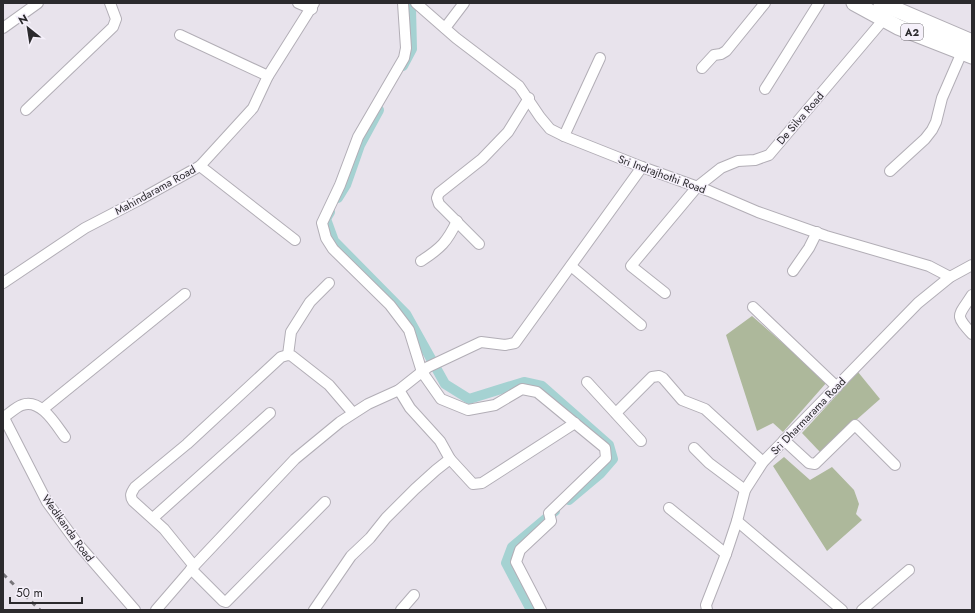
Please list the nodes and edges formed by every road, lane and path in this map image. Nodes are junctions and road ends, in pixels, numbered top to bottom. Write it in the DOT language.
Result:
graph roads {
  1 [pos="38,3"];
  2 [pos="110,3"];
  3 [pos="298,3"];
  4 [pos="403,3"];
  5 [pos="416,3"];
  6 [pos="464,3"];
  7 [pos="765,3"];
  8 [pos="819,3"];
  9 [pos="854,3"];
  10 [pos="881,3"];
  11 [pos="313,6"];
  12 [pos="897,15"];
  13 [pos="3,28"];
  14 [pos="445,28"];
  15 [pos="180,34"];
  16 [pos="969,50"];
  17 [pos="600,58"];
  18 [pos="702,68"];
  19 [pos="268,76"];
  20 [pos="765,89"];
  21 [pos="528,98"];
  22 [pos="26,110"];
  23 [pos="564,136"];
  24 [pos="200,166"];
  25 [pos="642,167"];
  26 [pos="890,171"];
  27 [pos="697,187"];
  28 [pos="457,221"];
  29 [pos="817,232"];
  30 [pos="295,240"];
  31 [pos="480,244"];
  32 [pos="421,261"];
  33 [pos="571,266"];
  34 [pos="971,268"];
  35 [pos="793,271"];
  36 [pos="950,277"];
  37 [pos="3,283"];
  38 [pos="329,283"];
  39 [pos="665,293"];
  40 [pos="185,294"];
  41 [pos="972,295"];
  42 [pos="753,307"];
  43 [pos="641,325"];
  44 [pos="972,334"];
  45 [pos="288,355"];
  46 [pos="425,369"];
  47 [pos="587,382"];
  48 [pos="837,387"];
  49 [pos="399,390"];
  50 [pos="43,409"];
  51 [pos="270,413"];
  52 [pos="353,413"];
  53 [pos="616,414"];
  54 [pos="3,417"];
  55 [pos="575,423"];
  56 [pos="65,437"];
  57 [pos="784,440"];
  58 [pos="641,441"];
  59 [pos="694,448"];
  60 [pos="450,459"];
  61 [pos="763,462"];
  62 [pos="895,465"];
  63 [pos="745,490"];
  64 [pos="325,502"];
  65 [pos="669,508"];
  66 [pos="153,518"];
  67 [pos="737,521"];
  68 [pos="726,554"];
  69 [pos="193,567"];
  70 [pos="910,570"];
  71 [pos="414,595"];
  72 [pos="135,610"];
  73 [pos="156,610"];
  74 [pos="314,610"];
  75 [pos="401,610"];
  76 [pos="541,610"];
  77 [pos="707,610"];
  78 [pos="842,610"];
  79 [pos="862,610"];
  1 -- 13 [label="street"];
  2 -- 22 [label="street"];
  3 -- 11 [label="street"];
  4 -- 46 [label="street"];
  5 -- 14 [label="street, Sri Indrajhothi Road"];
  6 -- 14 [label="street"];
  7 -- 18 [label="street"];
  8 -- 20 [label="street"];
  9 -- 12 [label="highway, A2"];
  10 -- 12 [label="highway, A2"];
  11 -- 19 [label="street, Mahindarama Road"];
  12 -- 16 [label="highway, A2"];
  12 -- 27 [label="street, De Silva Road"];
  14 -- 21 [label="street, Sri Indrajhothi Road"];
  15 -- 19 [label="street"];
  16 -- 26 [label="street"];
  17 -- 23 [label="street"];
  19 -- 24 [label="street, Mahindarama Road"];
  21 -- 23 [label="street, Sri Indrajhothi Road"];
  21 -- 28 [label="street"];
  23 -- 25 [label="street, Sri Indrajhothi Road"];
  24 -- 30 [label="street"];
  24 -- 37 [label="street, Mahindarama Road"];
  25 -- 27 [label="street, Sri Indrajhothi Road"];
  25 -- 33 [label="street"];
  27 -- 29 [label="street, Sri Indrajhothi Road"];
  27 -- 39 [label="street, De Silva Road"];
  28 -- 31 [label="street"];
  28 -- 32 [label="street"];
  29 -- 35 [label="street"];
  29 -- 36 [label="street, Sri Indrajhothi Road"];
  33 -- 43 [label="street"];
  33 -- 46 [label="street"];
  34 -- 36 [label="street, Sri Dharmarama Road"];
  36 -- 48 [label="street, Sri Dharmarama Road"];
  38 -- 45 [label="street"];
  40 -- 50 [label="street"];
  41 -- 44 [label="street"];
  42 -- 48 [label="street"];
  45 -- 52 [label="street"];
  45 -- 66 [label="street"];
  46 -- 49 [label="street"];
  46 -- 55 [label="street"];
  47 -- 53 [label="street"];
  48 -- 57 [label="street, Sri Dharmarama Road"];
  49 -- 52 [label="street"];
  49 -- 60 [label="street"];
  50 -- 54 [label="street"];
  50 -- 56 [label="street"];
  51 -- 66 [label="street"];
  52 -- 69 [label="street"];
  53 -- 58 [label="street"];
  53 -- 61 [label="street"];
  54 -- 72 [label="street, Wedikanda Road"];
  55 -- 60 [label="street"];
  55 -- 76 [label="street"];
  57 -- 61 [label="street, Sri Dharmarama Road"];
  57 -- 62 [label="street"];
  59 -- 63 [label="street"];
  60 -- 74 [label="street"];
  61 -- 63 [label="street, Sri Dharmarama Road"];
  63 -- 67 [label="street, Sri Dharmarama Road"];
  64 -- 69 [label="street"];
  65 -- 68 [label="street"];
  66 -- 69 [label="street"];
  67 -- 68 [label="street, Sri Dharmarama Road"];
  67 -- 78 [label="street"];
  68 -- 77 [label="street, Sri Dharmarama Road"];
  69 -- 73 [label="street"];
  70 -- 79 [label="street"];
  71 -- 75 [label="street"];
}
